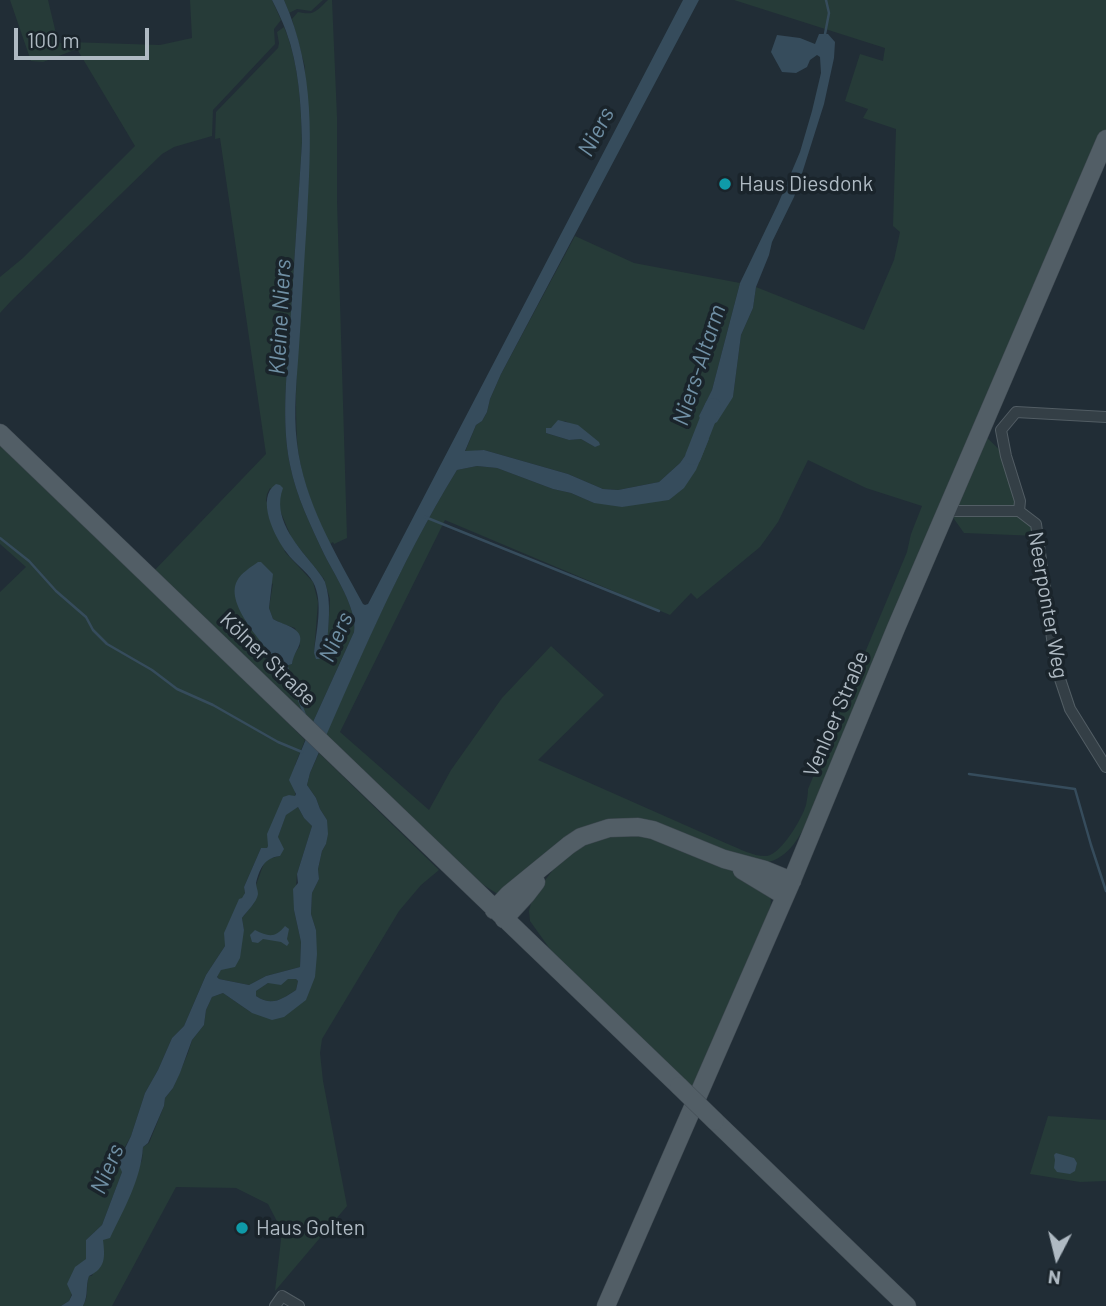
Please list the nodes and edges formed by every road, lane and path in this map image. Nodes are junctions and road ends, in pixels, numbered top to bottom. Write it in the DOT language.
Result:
graph roads {
  1 [pos="1106,139"];
  2 [pos="1106,417"];
  3 [pos="0,433"];
  4 [pos="947,509"];
  5 [pos="1019,511"];
  6 [pos="1106,767"];
  7 [pos="805,849"];
  8 [pos="558,854"];
  9 [pos="724,859"];
  10 [pos="765,870"];
  11 [pos="788,888"];
  12 [pos="526,895"];
  13 [pos="499,914"];
  14 [pos="537,951"];
  15 [pos="275,1306"];
  16 [pos="299,1306"];
  17 [pos="606,1306"];
  18 [pos="907,1306"];
  1 -- 4 [label="main road, Venloer Straße"];
  2 -- 5 [label="street"];
  3 -- 13 [label="main road, Kölner Straße"];
  4 -- 5 [label="street, Neerponter Weg"];
  4 -- 7 [label="main road, Venloer Straße"];
  5 -- 6 [label="street, Neerponter Weg"];
  7 -- 10 [label="main road"];
  7 -- 11 [label="main road, Venloer Straße"];
  8 -- 9 [label="main road"];
  8 -- 12 [label="main road"];
  8 -- 13 [label="main road"];
  9 -- 10 [label="main road"];
  9 -- 11 [label="main road"];
  10 -- 11 [label="main road"];
  11 -- 17 [label="main road, Venloer Straße"];
  12 -- 13 [label="main road"];
  12 -- 14 [label="main road"];
  13 -- 14 [label="main road, Kölner Straße"];
  14 -- 18 [label="main road, Kölner Straße, bridge"];
  15 -- 16 [label="street"];
}
